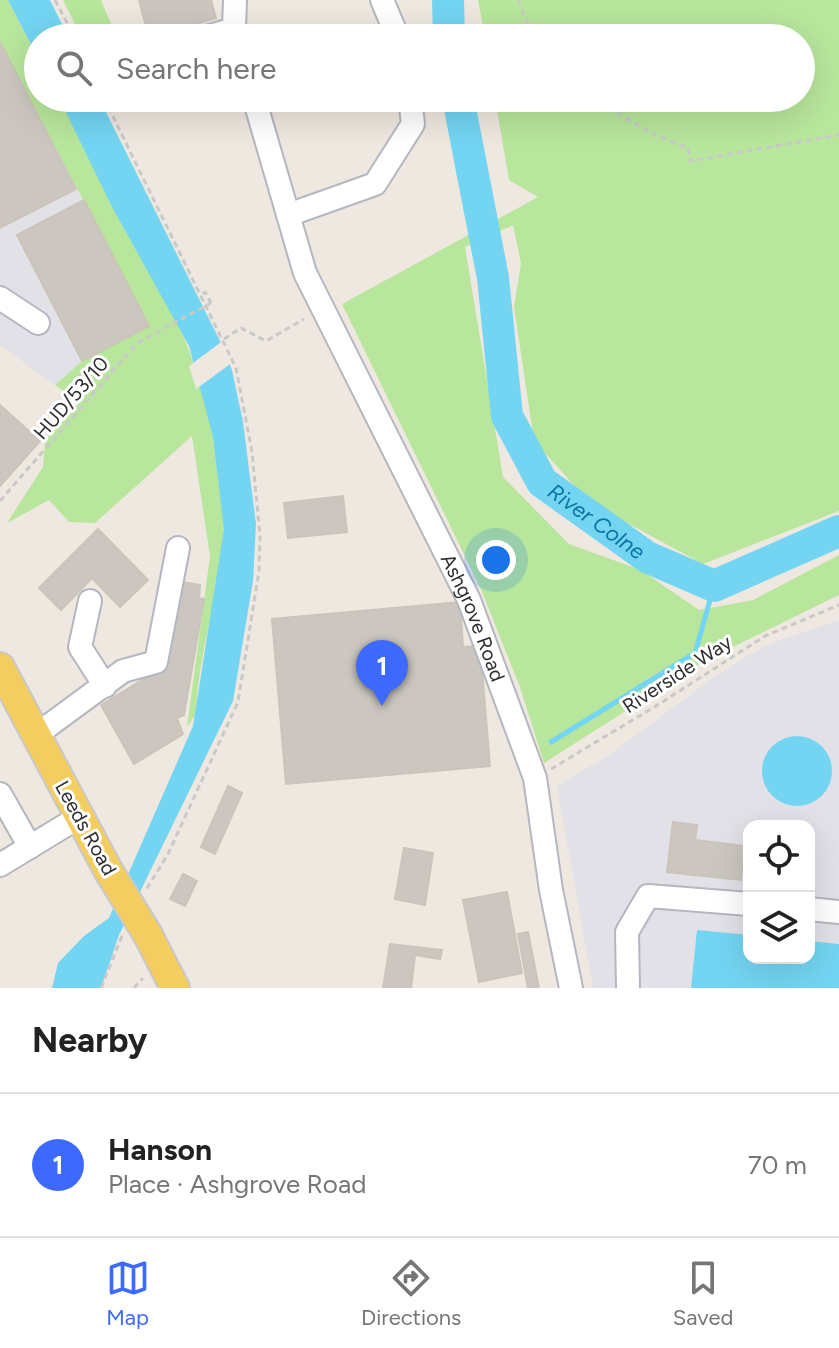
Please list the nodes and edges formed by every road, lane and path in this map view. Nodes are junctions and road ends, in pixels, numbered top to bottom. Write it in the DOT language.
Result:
graph roads {
  1 [pos="55,0"];
  2 [pos="235,0"];
  3 [pos="382,0"];
  4 [pos="518,0"];
  5 [pos="68,24"];
  6 [pos="235,24"];
  7 [pos="392,24"];
  8 [pos="528,24"];
  9 [pos="258,112"];
  10 [pos="412,112"];
  11 [pos="615,112"];
  12 [pos="839,135"];
  13 [pos="288,215"];
  14 [pos="203,294"];
  15 [pos="0,298"];
  16 [pos="324,308"];
  17 [pos="38,323"];
  18 [pos="224,339"];
  19 [pos="0,501"];
  20 [pos="178,548"];
  21 [pos="90,601"];
  22 [pos="839,605"];
  23 [pos="0,667"];
  24 [pos="105,686"];
  25 [pos="36,735"];
  26 [pos="535,778"];
  27 [pos="0,794"];
  28 [pos="79,817"];
  29 [pos="30,847"];
  30 [pos="0,865"];
  31 [pos="743,904"];
  32 [pos="815,910"];
  33 [pos="839,912"];
  34 [pos="175,988"];
  35 [pos="571,988"];
  36 [pos="628,988"];
  1 -- 5 [label="path"];
  2 -- 6 [label="street"];
  3 -- 7 [label="street"];
  4 -- 8 [label="path"];
  9 -- 13 [label="street, Ashgrove Road"];
  10 -- 13 [label="street"];
  11 -- 12 [label="path"];
  13 -- 16 [label="street, Ashgrove Road"];
  14 -- 19 [label="path, HUD/53/10, bridge"];
  15 -- 17 [label="street"];
  16 -- 18 [label="path"];
  16 -- 26 [label="street, Ashgrove Road"];
  20 -- 24 [label="street"];
  21 -- 24 [label="street"];
  22 -- 26 [label="path, Riverside Way"];
  23 -- 25 [label="main road, Leeds Road"];
  24 -- 25 [label="street"];
  25 -- 28 [label="main road, Leeds Road"];
  26 -- 35 [label="street, Ashgrove Road"];
  27 -- 29 [label="street"];
  28 -- 29 [label="street"];
  28 -- 34 [label="main road, Leeds Road, bridge"];
  29 -- 30 [label="street"];
  31 -- 36 [label="street"];
  32 -- 33 [label="street"];
}
